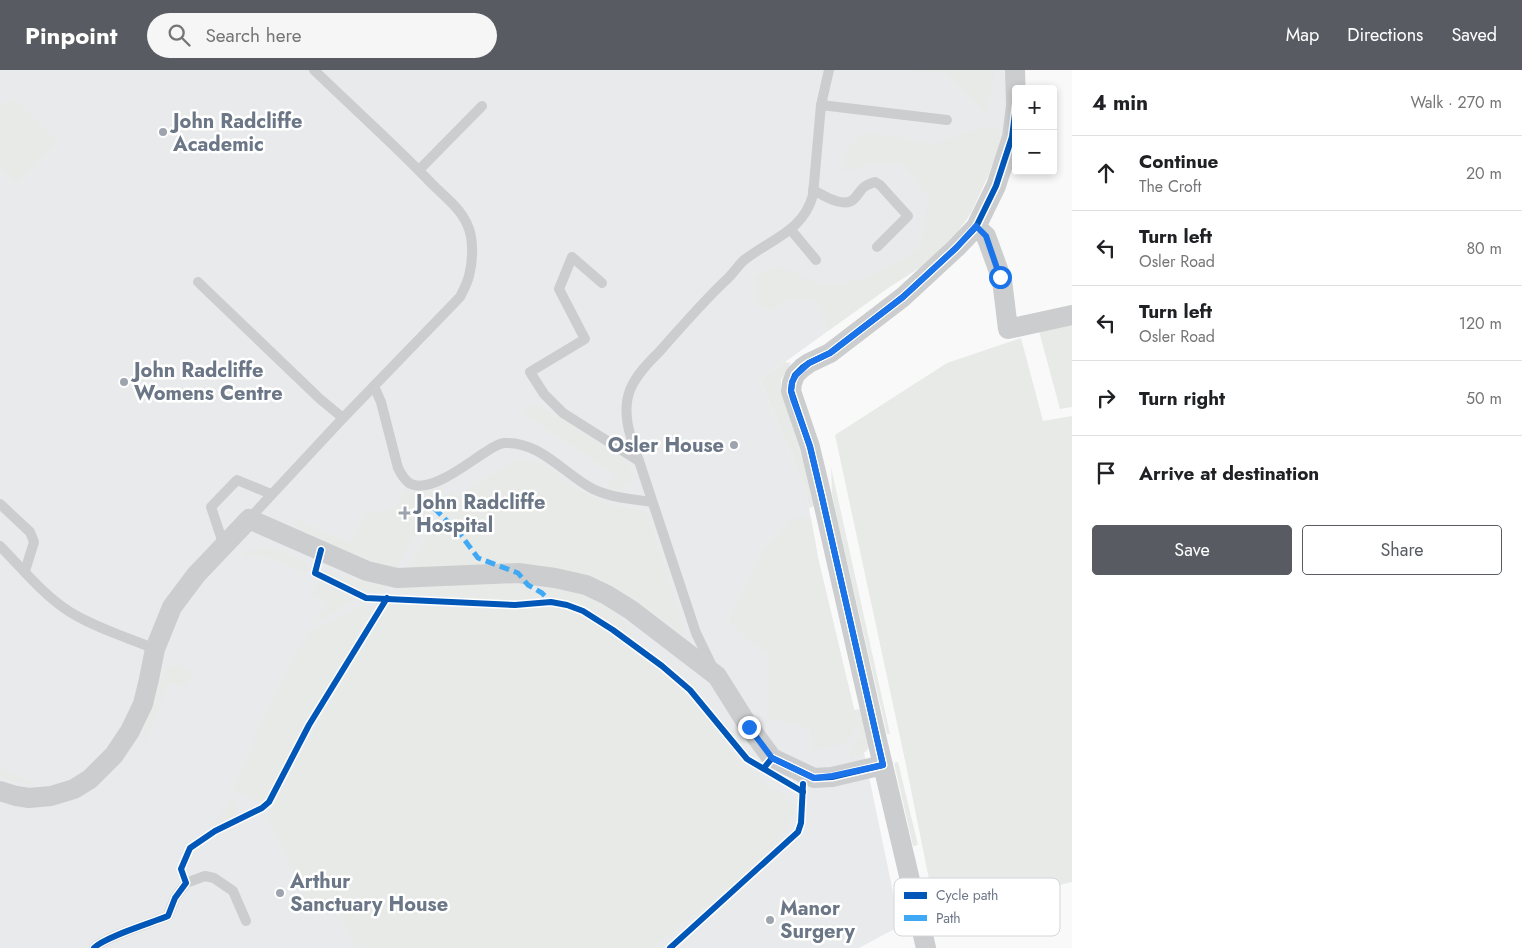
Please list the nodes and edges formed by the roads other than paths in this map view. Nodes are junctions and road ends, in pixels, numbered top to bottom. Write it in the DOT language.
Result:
graph roads {
  1 [pos="314,70"];
  2 [pos="829,70"];
  3 [pos="1015,70"];
  4 [pos="1015,85"];
  5 [pos="821,105"];
  6 [pos="482,106"];
  7 [pos="947,120"];
  8 [pos="1013,130"];
  9 [pos="419,170"];
  10 [pos="813,190"];
  11 [pos="976,226"];
  12 [pos="791,230"];
  13 [pos="877,247"];
  14 [pos="816,260"];
  15 [pos="198,282"];
  16 [pos="602,283"];
  17 [pos="1072,315"];
  18 [pos="374,386"];
  19 [pos="343,418"];
  20 [pos="639,460"];
  21 [pos="272,494"];
  22 [pos="652,502"];
  23 [pos="0,504"];
  24 [pos="249,519"];
  25 [pos="0,546"];
  26 [pos="224,546"];
  27 [pos="21,568"];
  28 [pos="155,649"];
  29 [pos="717,676"];
  30 [pos="883,765"];
  31 [pos="0,791"];
  32 [pos="910,878"];
  33 [pos="246,921"];
  34 [pos="94,948"];
  1 -- 9 [label="lane"];
  2 -- 5 [label="lane"];
  3 -- 4 [label="street"];
  5 -- 7 [label="lane"];
  5 -- 10 [label="lane"];
  6 -- 9 [label="lane"];
  8 -- 11 [label="street"];
  9 -- 18 [label="lane"];
  10 -- 12 [label="lane"];
  10 -- 13 [label="lane"];
  11 -- 17 [label="street"];
  11 -- 30 [label="street"];
  12 -- 14 [label="lane"];
  12 -- 20 [label="lane"];
  15 -- 19 [label="lane"];
  16 -- 20 [label="lane"];
  18 -- 19 [label="lane"];
  18 -- 22 [label="lane"];
  19 -- 21 [label="lane"];
  20 -- 22 [label="lane"];
  21 -- 24 [label="lane"];
  21 -- 26 [label="lane"];
  22 -- 29 [label="lane"];
  23 -- 27 [label="lane"];
  24 -- 26 [label="street"];
  24 -- 29 [label="street"];
  25 -- 27 [label="lane"];
  26 -- 28 [label="street"];
  27 -- 28 [label="lane"];
  28 -- 31 [label="street"];
  29 -- 30 [label="street"];
  30 -- 32 [label="street"];
  33 -- 34 [label="lane"];
}
